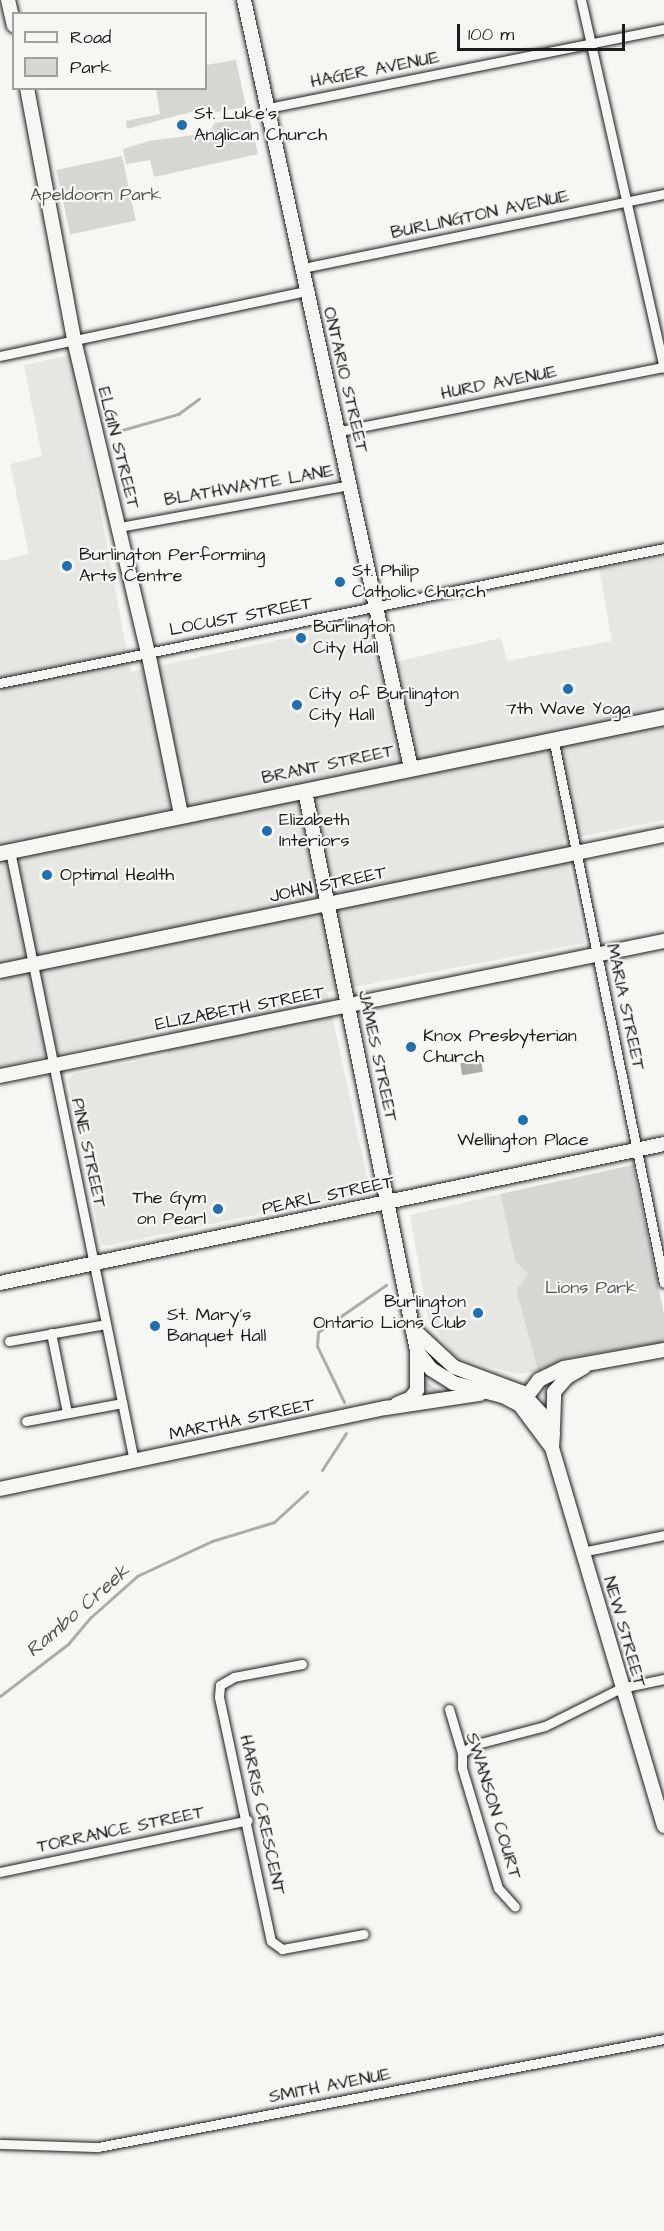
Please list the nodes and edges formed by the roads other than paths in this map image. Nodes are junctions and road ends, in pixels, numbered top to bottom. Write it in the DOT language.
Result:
graph roads {
  1 [pos="8,0"];
  2 [pos="244,0"];
  3 [pos="581,0"];
  4 [pos="12,17"];
  5 [pos="664,28"];
  6 [pos="591,44"];
  7 [pos="27,90"];
  8 [pos="268,108"];
  9 [pos="664,194"];
  10 [pos="626,201"];
  11 [pos="303,268"];
  12 [pos="306,291"];
  13 [pos="74,340"];
  14 [pos="0,356"];
  15 [pos="664,368"];
  16 [pos="340,431"];
  17 [pos="350,485"];
  18 [pos="119,527"];
  19 [pos="664,549"];
  20 [pos="378,607"];
  21 [pos="148,652"];
  22 [pos="0,683"];
  23 [pos="664,717"];
  24 [pos="553,738"];
  25 [pos="411,768"];
  26 [pos="305,791"];
  27 [pos="181,814"];
  28 [pos="664,835"];
  29 [pos="5,852"];
  30 [pos="577,852"];
  31 [pos="326,903"];
  32 [pos="664,941"];
  33 [pos="597,955"];
  34 [pos="33,965"];
  35 [pos="0,971"];
  36 [pos="348,1006"];
  37 [pos="53,1065"];
  38 [pos="0,1076"];
  39 [pos="664,1144"];
  40 [pos="638,1149"];
  41 [pos="390,1202"];
  42 [pos="94,1263"];
  43 [pos="0,1283"];
  44 [pos="664,1283"];
  45 [pos="106,1324"];
  46 [pos="414,1330"];
  47 [pos="51,1333"];
  48 [pos="9,1341"];
  49 [pos="664,1350"];
  50 [pos="417,1351"];
  51 [pos="586,1366"];
  52 [pos="493,1394"];
  53 [pos="523,1401"];
  54 [pos="122,1402"];
  55 [pos="386,1408"];
  56 [pos="67,1412"];
  57 [pos="26,1421"];
  58 [pos="553,1433"];
  59 [pos="552,1448"];
  60 [pos="134,1461"];
  61 [pos="0,1490"];
  62 [pos="664,1535"];
  63 [pos="582,1552"];
  64 [pos="302,1664"];
  65 [pos="664,1679"];
  66 [pos="621,1688"];
  67 [pos="449,1709"];
  68 [pos="462,1753"];
  69 [pos="248,1820"];
  70 [pos="664,1826"];
  71 [pos="0,1872"];
  72 [pos="515,1907"];
  73 [pos="364,1934"];
  74 [pos="664,2039"];
  75 [pos="0,2144"];
  1 -- 4 [label="street"];
  2 -- 8 [label="street, ONTARIO STREET"];
  3 -- 6 [label="street"];
  5 -- 6 [label="street, HAGER AVENUE"];
  6 -- 8 [label="street, HAGER AVENUE"];
  6 -- 10 [label="street"];
  7 -- 13 [label="street, ELGIN STREET"];
  8 -- 11 [label="street, ONTARIO STREET"];
  9 -- 10 [label="street, BURLINGTON AVENUE"];
  10 -- 11 [label="street, BURLINGTON AVENUE"];
  10 -- 15 [label="street"];
  11 -- 12 [label="street, ONTARIO STREET"];
  12 -- 13 [label="street"];
  12 -- 16 [label="street, ONTARIO STREET"];
  13 -- 14 [label="street"];
  13 -- 18 [label="street, ELGIN STREET"];
  15 -- 16 [label="street, HURD AVENUE"];
  16 -- 17 [label="street, ONTARIO STREET"];
  17 -- 18 [label="street, BLATHWAYTE LANE"];
  17 -- 20 [label="street, ONTARIO STREET"];
  18 -- 21 [label="street, ELGIN STREET"];
  19 -- 20 [label="street, LOCUST STREET"];
  20 -- 21 [label="street, LOCUST STREET"];
  20 -- 25 [label="street, ONTARIO STREET"];
  21 -- 22 [label="street, LOCUST STREET"];
  21 -- 27 [label="street, ELGIN STREET"];
  23 -- 24 [label="main road, BRANT STREET"];
  24 -- 25 [label="main road, BRANT STREET"];
  24 -- 30 [label="street, MARIA STREET"];
  25 -- 26 [label="main road, BRANT STREET"];
  26 -- 27 [label="main road, BRANT STREET"];
  26 -- 31 [label="street, JAMES STREET"];
  27 -- 29 [label="main road, BRANT STREET"];
  28 -- 30 [label="street, JOHN STREET"];
  29 -- 34 [label="street, PINE STREET"];
  30 -- 31 [label="street, JOHN STREET"];
  30 -- 33 [label="street, MARIA STREET"];
  31 -- 34 [label="street, JOHN STREET"];
  31 -- 36 [label="street, JAMES STREET"];
  32 -- 33 [label="street, ELIZABETH STREET"];
  33 -- 36 [label="street, ELIZABETH STREET"];
  33 -- 40 [label="street, MARIA STREET"];
  34 -- 35 [label="street, JOHN STREET"];
  34 -- 37 [label="street, PINE STREET"];
  36 -- 37 [label="street, ELIZABETH STREET"];
  36 -- 41 [label="street, JAMES STREET"];
  37 -- 38 [label="street, ELIZABETH STREET"];
  37 -- 42 [label="street, PINE STREET"];
  39 -- 40 [label="street, PEARL STREET"];
  40 -- 41 [label="street, PEARL STREET"];
  40 -- 44 [label="street, MARIA STREET"];
  41 -- 42 [label="street, PEARL STREET"];
  41 -- 46 [label="street, JAMES STREET"];
  42 -- 43 [label="street, PEARL STREET"];
  42 -- 45 [label="street, PINE STREET"];
  45 -- 47 [label="street"];
  45 -- 54 [label="street, PINE STREET"];
  46 -- 50 [label="street, JAMES STREET"];
  46 -- 53 [label="street"];
  47 -- 48 [label="street"];
  47 -- 56 [label="street"];
  49 -- 51 [label="street"];
  50 -- 52 [label="street"];
  50 -- 55 [label="street, JAMES STREET"];
  51 -- 53 [label="street"];
  51 -- 58 [label="street, NEW STREET"];
  52 -- 53 [label="street"];
  52 -- 55 [label="street, MARTHA STREET"];
  53 -- 58 [label="street"];
  53 -- 59 [label="street, NEW STREET"];
  54 -- 56 [label="street"];
  54 -- 60 [label="street, PINE STREET"];
  55 -- 60 [label="street, MARTHA STREET"];
  56 -- 57 [label="street"];
  58 -- 59 [label="street, NEW STREET"];
  59 -- 63 [label="street, NEW STREET"];
  60 -- 61 [label="street, MARTHA STREET"];
  62 -- 63 [label="street"];
  63 -- 66 [label="street, NEW STREET"];
  64 -- 69 [label="street, HARRIS CRESCENT"];
  65 -- 66 [label="street"];
  66 -- 68 [label="street"];
  66 -- 70 [label="street, NEW STREET"];
  67 -- 68 [label="street, SWANSON COURT"];
  68 -- 72 [label="street, SWANSON COURT"];
  69 -- 71 [label="street, TORRANCE STREET"];
  69 -- 73 [label="street, HARRIS CRESCENT"];
  74 -- 75 [label="street, SMITH AVENUE"];
}
